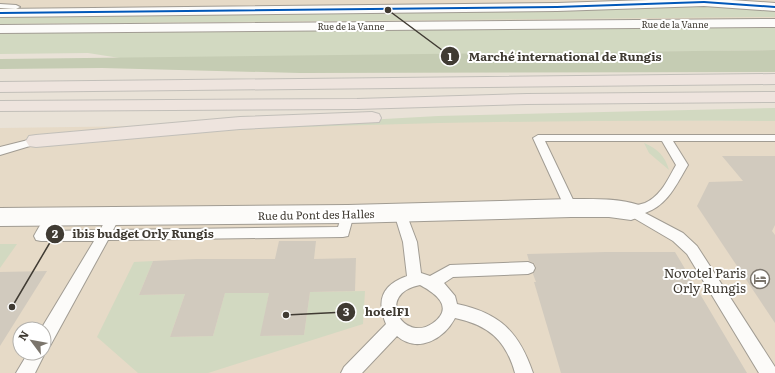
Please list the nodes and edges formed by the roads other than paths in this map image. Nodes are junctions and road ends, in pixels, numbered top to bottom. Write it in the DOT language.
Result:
graph roads {
  1 [pos="621,0"];
  2 [pos="0,6"];
  3 [pos="16,7"];
  4 [pos="775,7"];
  5 [pos="0,13"];
  6 [pos="775,19"];
  7 [pos="695,20"];
  8 [pos="775,23"];
  9 [pos="0,29"];
  10 [pos="775,79"];
  11 [pos="0,87"];
  12 [pos="775,97"];
  13 [pos="527,99"];
  14 [pos="0,106"];
  15 [pos="665,138"];
  16 [pos="775,138"];
  17 [pos="36,141"];
  18 [pos="0,151"];
  19 [pos="571,208"];
  20 [pos="631,211"];
  21 [pos="400,213"];
  22 [pos="0,217"];
  23 [pos="109,226"];
  24 [pos="528,268"];
  25 [pos="415,280"];
  26 [pos="432,282"];
  27 [pos="450,310"];
  28 [pos="395,325"];
  29 [pos="52,326"];
  30 [pos="32,361"];
  31 [pos="25,373"];
  32 [pos="350,373"];
  33 [pos="524,373"];
  34 [pos="769,373"];
  1 -- 3 [label="street"];
  2 -- 3 [label="lane"];
  4 -- 5 [label="street"];
  6 -- 7 [label="lane"];
  8 -- 9 [label="street, Rue de la Vanne"];
  10 -- 11 [label="highway"];
  12 -- 13 [label="highway"];
  13 -- 14 [label="highway"];
  13 -- 17 [label="highway"];
  15 -- 16 [label="lane"];
  15 -- 19 [label="lane"];
  15 -- 20 [label="lane"];
  17 -- 18 [label="lane"];
  19 -- 20 [label="street, Rue du Pont des Halles"];
  19 -- 21 [label="street, Rue du Pont des Halles"];
  20 -- 34 [label="lane"];
  21 -- 23 [label="street, Rue du Pont des Halles"];
  21 -- 25 [label="lane"];
  22 -- 23 [label="street, Rue du Pont des Halles"];
  23 -- 29 [label="lane"];
  24 -- 26 [label="lane"];
  25 -- 26 [label="lane"];
  25 -- 28 [label="lane"];
  26 -- 27 [label="lane"];
  27 -- 28 [label="lane"];
  27 -- 33 [label="lane"];
  28 -- 32 [label="lane"];
  30 -- 31 [label="lane"];
}
